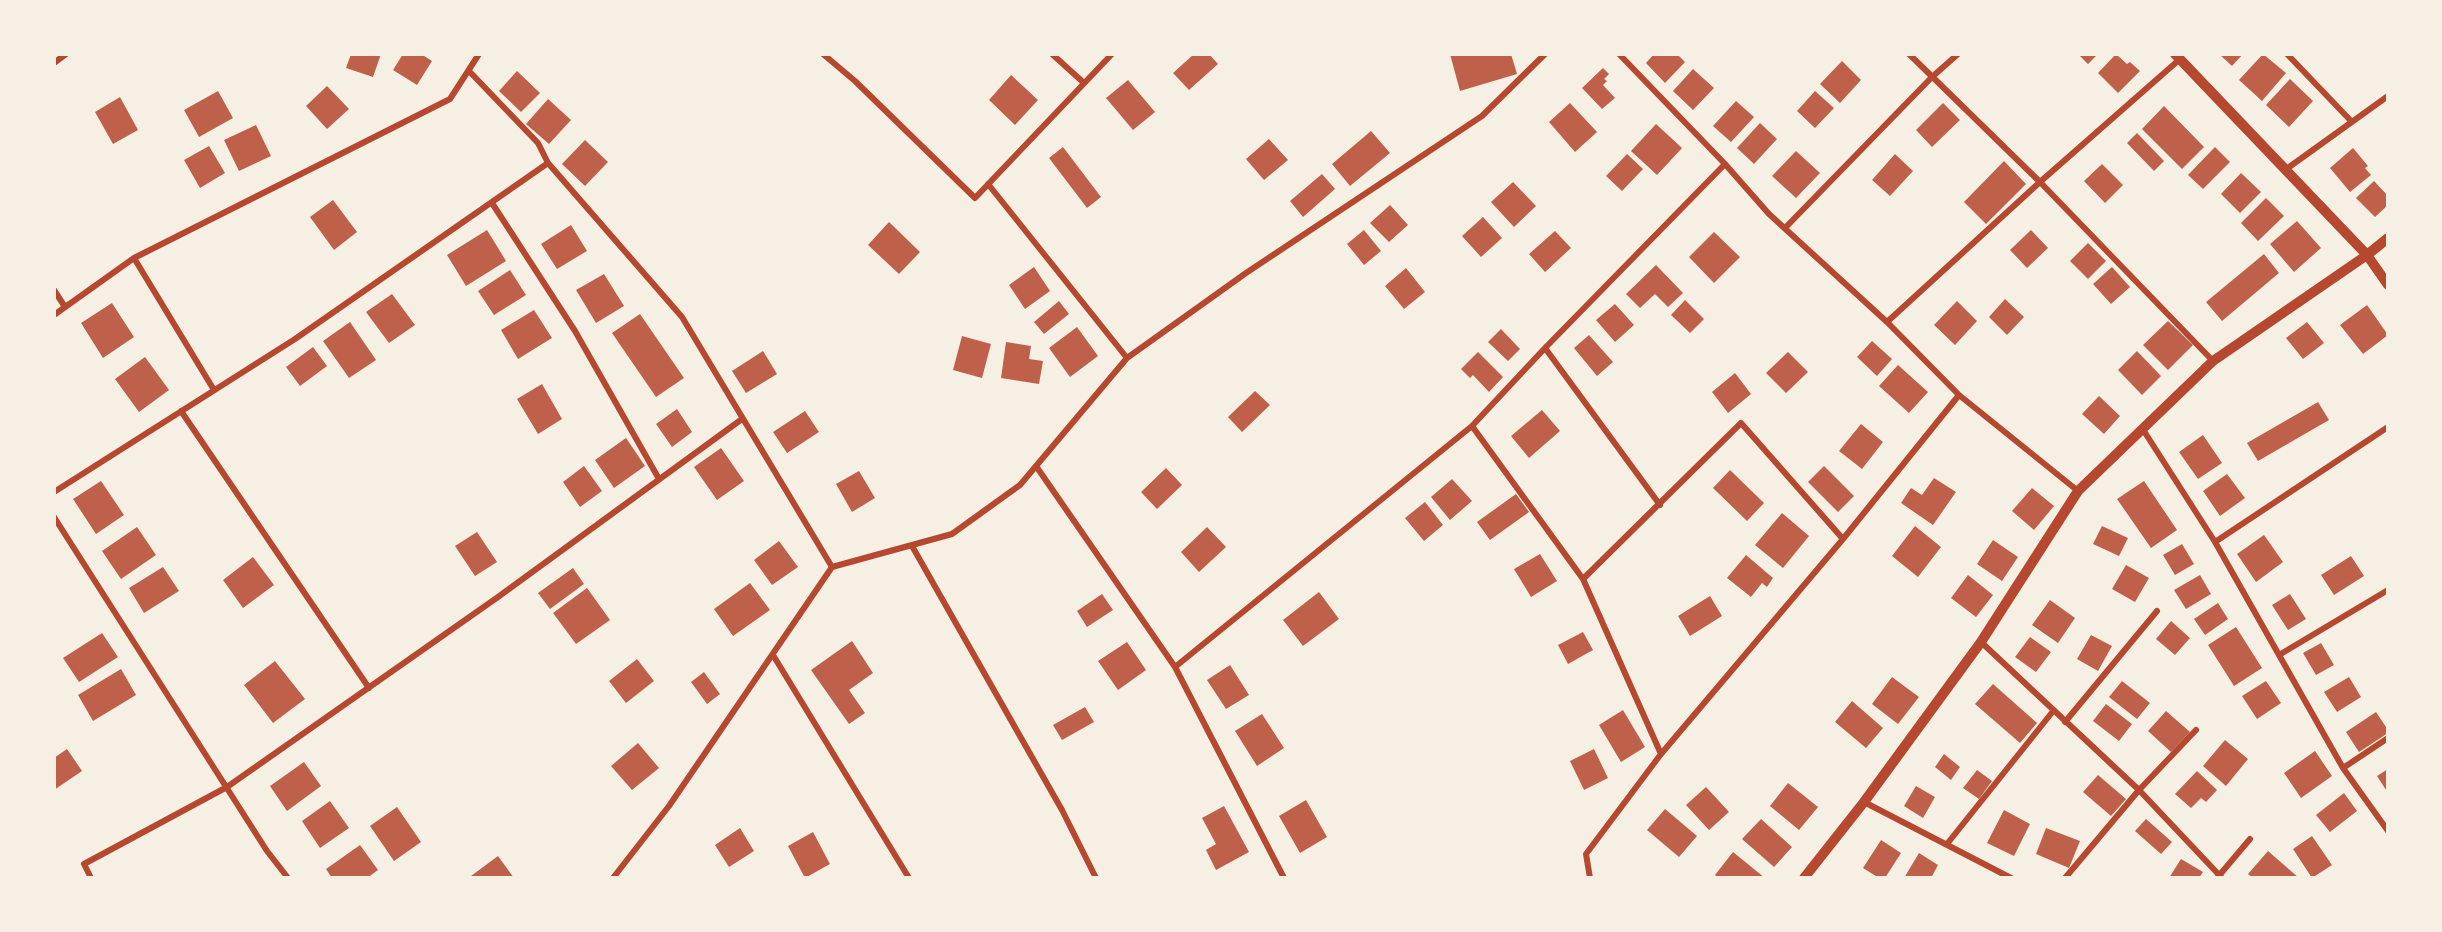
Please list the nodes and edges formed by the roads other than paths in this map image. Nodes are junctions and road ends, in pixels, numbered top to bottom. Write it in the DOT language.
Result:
graph roads {
  1 [pos="66,54"];
  2 [pos="479,54"];
  3 [pos="823,54"];
  4 [pos="1052,54"];
  5 [pos="1112,54"];
  6 [pos="1545,54"];
  7 [pos="1619,54"];
  8 [pos="1909,54"];
  9 [pos="1958,54"];
  10 [pos="2287,54"];
  11 [pos="2178,56"];
  12 [pos="54,63"];
  13 [pos="469,71"];
  14 [pos="1932,77"];
  15 [pos="1084,83"];
  16 [pos="2388,96"];
  17 [pos="2352,122"];
  18 [pos="548,164"];
  19 [pos="1725,164"];
  20 [pos="2285,170"];
  21 [pos="2040,182"];
  22 [pos="988,184"];
  23 [pos="492,203"];
  24 [pos="1785,228"];
  25 [pos="2388,238"];
  26 [pos="2367,255"];
  27 [pos="134,258"];
  28 [pos="2388,285"];
  29 [pos="54,290"];
  30 [pos="65,307"];
  31 [pos="54,315"];
  32 [pos="1887,321"];
  33 [pos="1545,348"];
  34 [pos="1127,358"];
  35 [pos="2213,361"];
  36 [pos="214,390"];
  37 [pos="1959,395"];
  38 [pos="181,411"];
  39 [pos="742,418"];
  40 [pos="1472,426"];
  41 [pos="2388,427"];
  42 [pos="2142,428"];
  43 [pos="1036,466"];
  44 [pos="659,479"];
  45 [pos="2078,491"];
  46 [pos="54,492"];
  47 [pos="1660,505"];
  48 [pos="54,517"];
  49 [pos="1843,539"];
  50 [pos="2215,542"];
  51 [pos="912,546"];
  52 [pos="832,567"];
  53 [pos="1583,579"];
  54 [pos="2388,590"];
  55 [pos="2157,611"];
  56 [pos="1981,642"];
  57 [pos="773,655"];
  58 [pos="2279,655"];
  59 [pos="1175,667"];
  60 [pos="369,688"];
  61 [pos="2054,710"];
  62 [pos="2065,722"];
  63 [pos="2196,730"];
  64 [pos="2388,738"];
  65 [pos="1661,754"];
  66 [pos="2343,768"];
  67 [pos="227,788"];
  68 [pos="2139,790"];
  69 [pos="1864,802"];
  70 [pos="2388,831"];
  71 [pos="2250,839"];
  72 [pos="1947,844"];
  73 [pos="2219,877"];
  74 [pos="91,878"];
  75 [pos="288,878"];
  76 [pos="613,878"];
  77 [pos="909,878"];
  78 [pos="1096,878"];
  79 [pos="1284,878"];
  80 [pos="1590,878"];
  81 [pos="1804,878"];
  82 [pos="2011,878"];
  83 [pos="2065,878"];
  1 -- 12 [label="street"];
  2 -- 13 [label="street"];
  3 -- 22 [label="street"];
  4 -- 15 [label="street"];
  5 -- 15 [label="street"];
  6 -- 34 [label="street"];
  7 -- 19 [label="street"];
  8 -- 14 [label="street"];
  9 -- 14 [label="street"];
  10 -- 17 [label="street"];
  11 -- 20 [label="street"];
  11 -- 21 [label="street"];
  13 -- 18 [label="street"];
  13 -- 27 [label="street"];
  14 -- 21 [label="street"];
  14 -- 24 [label="street"];
  15 -- 22 [label="street"];
  16 -- 17 [label="street"];
  17 -- 20 [label="street"];
  18 -- 23 [label="street"];
  18 -- 39 [label="street"];
  19 -- 24 [label="street"];
  19 -- 33 [label="street"];
  20 -- 26 [label="street"];
  21 -- 32 [label="street"];
  21 -- 35 [label="street"];
  22 -- 34 [label="street"];
  23 -- 36 [label="street"];
  23 -- 44 [label="street"];
  24 -- 32 [label="street"];
  25 -- 26 [label="street"];
  26 -- 28 [label="street"];
  26 -- 35 [label="street"];
  27 -- 30 [label="street"];
  27 -- 36 [label="street"];
  29 -- 30 [label="street"];
  30 -- 31 [label="street"];
  32 -- 37 [label="street"];
  33 -- 40 [label="street"];
  33 -- 47 [label="street"];
  34 -- 43 [label="street"];
  35 -- 42 [label="street"];
  36 -- 38 [label="street"];
  37 -- 45 [label="street"];
  37 -- 49 [label="street"];
  38 -- 46 [label="street"];
  38 -- 60 [label="street"];
  39 -- 44 [label="street"];
  39 -- 52 [label="street"];
  40 -- 53 [label="street"];
  40 -- 59 [label="street"];
  41 -- 50 [label="street"];
  42 -- 45 [label="street"];
  42 -- 50 [label="street"];
  43 -- 51 [label="street"];
  43 -- 59 [label="street"];
  44 -- 60 [label="street"];
  45 -- 56 [label="street"];
  47 -- 49 [label="street"];
  47 -- 53 [label="street"];
  48 -- 67 [label="street"];
  49 -- 65 [label="street"];
  50 -- 58 [label="street"];
  51 -- 52 [label="street"];
  51 -- 78 [label="street"];
  52 -- 57 [label="street"];
  53 -- 65 [label="street"];
  54 -- 58 [label="street"];
  55 -- 62 [label="street"];
  56 -- 61 [label="street"];
  56 -- 69 [label="street"];
  57 -- 76 [label="street"];
  57 -- 77 [label="street"];
  58 -- 66 [label="street"];
  59 -- 79 [label="street"];
  60 -- 67 [label="street"];
  61 -- 62 [label="street"];
  61 -- 72 [label="street"];
  62 -- 68 [label="street"];
  63 -- 68 [label="street"];
  64 -- 66 [label="street"];
  65 -- 80 [label="street"];
  66 -- 70 [label="street"];
  67 -- 74 [label="street"];
  67 -- 75 [label="street"];
  68 -- 73 [label="street"];
  68 -- 83 [label="street"];
  69 -- 72 [label="street"];
  69 -- 81 [label="street"];
  71 -- 73 [label="street"];
  72 -- 82 [label="street"];
}
